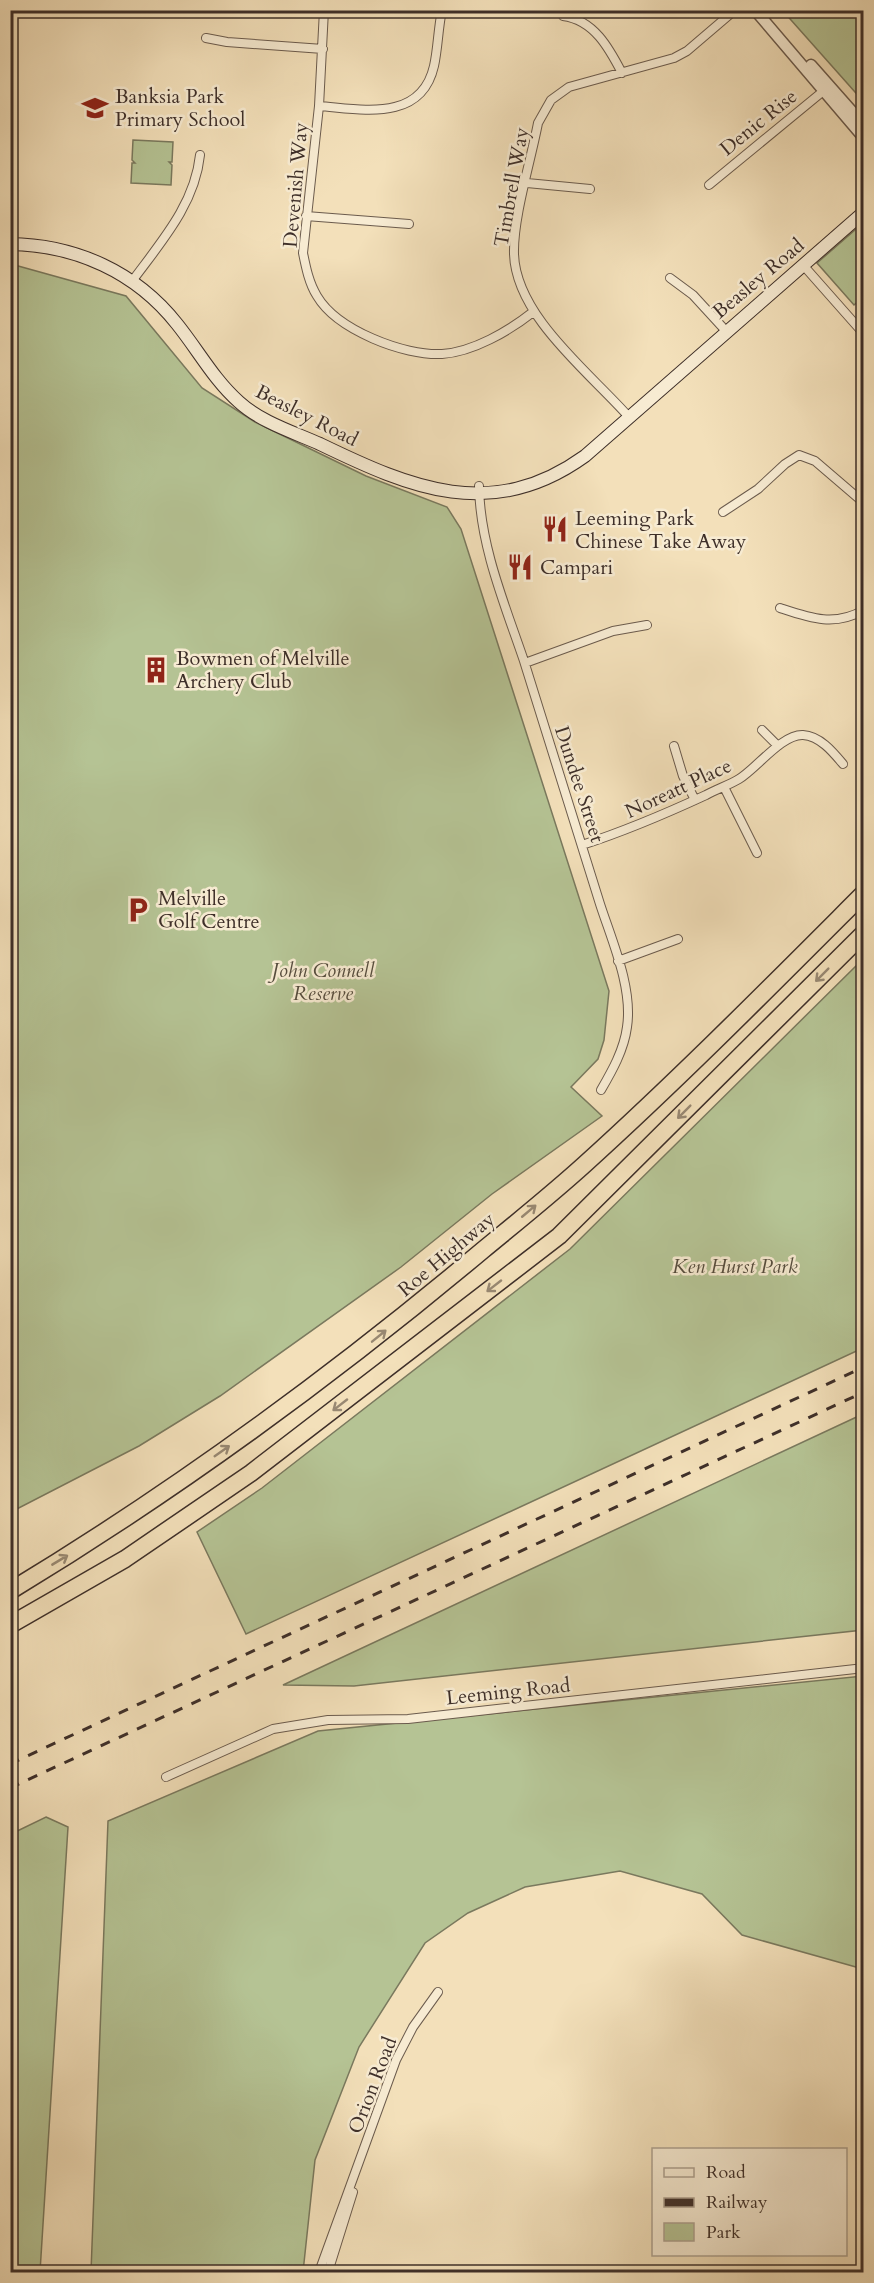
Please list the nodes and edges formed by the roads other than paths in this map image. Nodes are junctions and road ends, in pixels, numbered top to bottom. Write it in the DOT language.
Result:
graph roads {
  1 [pos="324,10"];
  2 [pos="442,10"];
  3 [pos="735,10"];
  4 [pos="755,10"];
  5 [pos="764,10"];
  6 [pos="563,16"];
  7 [pos="206,38"];
  8 [pos="323,49"];
  9 [pos="622,73"];
  10 [pos="827,88"];
  11 [pos="318,106"];
  12 [pos="864,125"];
  13 [pos="864,138"];
  14 [pos="200,155"];
  15 [pos="527,183"];
  16 [pos="709,184"];
  17 [pos="590,189"];
  18 [pos="864,212"];
  19 [pos="306,216"];
  20 [pos="409,224"];
  21 [pos="10,238"];
  22 [pos="10,244"];
  23 [pos="803,266"];
  24 [pos="135,278"];
  25 [pos="670,278"];
  26 [pos="533,312"];
  27 [pos="726,331"];
  28 [pos="864,334"];
  29 [pos="625,418"];
  30 [pos="479,490"];
  31 [pos="864,503"];
  32 [pos="723,512"];
  33 [pos="780,608"];
  34 [pos="864,610"];
  35 [pos="647,625"];
  36 [pos="525,663"];
  37 [pos="762,730"];
  38 [pos="674,746"];
  39 [pos="778,746"];
  40 [pos="843,764"];
  41 [pos="724,787"];
  42 [pos="695,800"];
  43 [pos="582,844"];
  44 [pos="757,853"];
  45 [pos="864,893"];
  46 [pos="864,933"];
  47 [pos="678,939"];
  48 [pos="618,961"];
  49 [pos="601,1090"];
  50 [pos="10,1591"];
  51 [pos="10,1625"];
  52 [pos="864,1668"];
  53 [pos="166,1778"];
  54 [pos="438,1992"];
  55 [pos="360,2162"];
  56 [pos="319,2272"];
  57 [pos="328,2272"];
  1 -- 8 [label="street, Devenish Way"];
  2 -- 11 [label="street"];
  3 -- 9 [label="street, Timbrell Way"];
  4 -- 10 [label="street"];
  5 -- 10 [label="street"];
  6 -- 9 [label="street"];
  7 -- 8 [label="street"];
  8 -- 11 [label="street, Devenish Way"];
  9 -- 15 [label="street, Timbrell Way"];
  10 -- 12 [label="street"];
  10 -- 13 [label="street"];
  10 -- 16 [label="street, Denic Rise"];
  11 -- 19 [label="street, Devenish Way"];
  14 -- 24 [label="street"];
  15 -- 17 [label="street"];
  15 -- 26 [label="street, Timbrell Way"];
  18 -- 23 [label="main road, Beasley Road"];
  19 -- 20 [label="street"];
  19 -- 26 [label="street, Devenish Way"];
  21 -- 24 [label="main road, Beasley Road"];
  22 -- 24 [label="main road, Beasley Road"];
  23 -- 27 [label="main road, Beasley Road"];
  23 -- 28 [label="street"];
  24 -- 30 [label="main road, Beasley Road"];
  25 -- 27 [label="street"];
  26 -- 29 [label="street, Timbrell Way"];
  27 -- 29 [label="main road, Beasley Road"];
  29 -- 30 [label="main road, Beasley Road"];
  30 -- 36 [label="street, Dundee Street"];
  31 -- 32 [label="street"];
  33 -- 34 [label="street"];
  35 -- 36 [label="street"];
  36 -- 43 [label="street, Dundee Street"];
  37 -- 39 [label="street"];
  38 -- 42 [label="street"];
  39 -- 40 [label="street, Noreatt Place"];
  39 -- 41 [label="street, Noreatt Place"];
  41 -- 42 [label="street, Noreatt Place"];
  41 -- 44 [label="street"];
  42 -- 43 [label="street, Noreatt Place"];
  43 -- 48 [label="street, Dundee Street"];
  50 -- 45 [label="highway, Roe Highway, one-way"];
  46 -- 51 [label="highway, one-way"];
  47 -- 48 [label="street"];
  48 -- 49 [label="street, Dundee Street"];
  52 -- 53 [label="street, Leeming Road"];
  54 -- 55 [label="street, Orion Road"];
  55 -- 56 [label="street, Orion Road"];
  55 -- 57 [label="street, Orion Road"];
}
